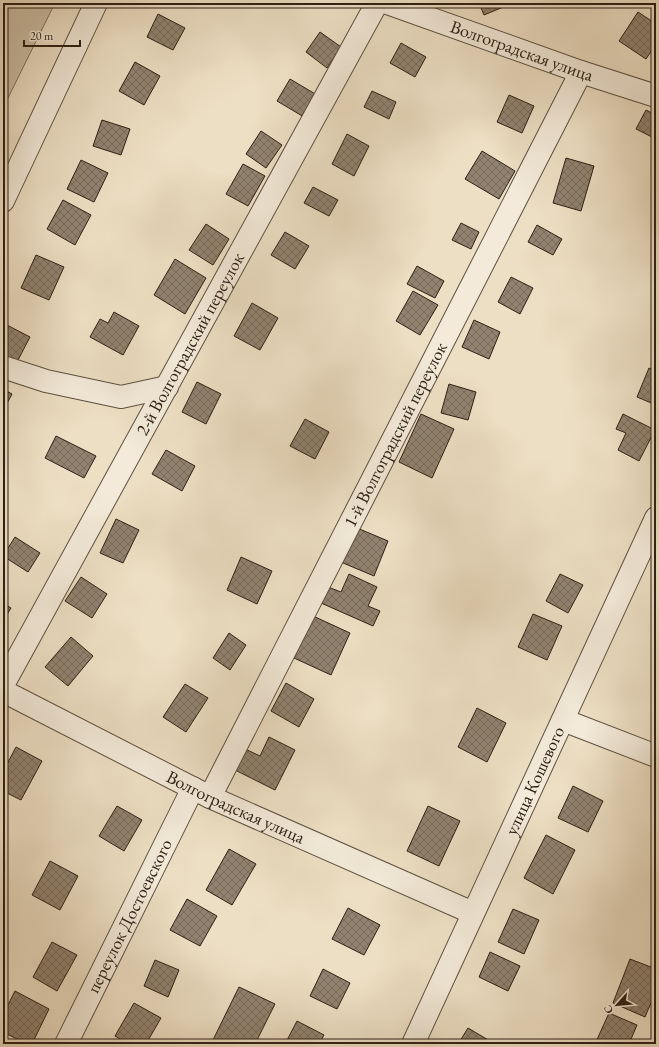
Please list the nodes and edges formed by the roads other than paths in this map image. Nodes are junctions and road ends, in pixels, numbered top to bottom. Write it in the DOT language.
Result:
graph roads {
  1 [pos="96,3"];
  2 [pos="377,3"];
  3 [pos="387,3"];
  4 [pos="581,72"];
  5 [pos="656,96"];
  6 [pos="3,201"];
  7 [pos="3,367"];
  8 [pos="167,387"];
  9 [pos="656,518"];
  10 [pos="3,685"];
  11 [pos="3,691"];
  12 [pos="563,720"];
  13 [pos="656,756"];
  14 [pos="201,792"];
  15 [pos="472,913"];
  16 [pos="66,1044"];
  17 [pos="413,1044"];
  1 -- 6 [label="street"];
  2 -- 8 [label="street, 2-й Волгоградский переулок"];
  3 -- 4 [label="street, Волгоградская улица"];
  4 -- 5 [label="street, Волгоградская улица"];
  4 -- 14 [label="street, 1-й Волгоградский переулок"];
  7 -- 8 [label="street"];
  8 -- 10 [label="street, 2-й Волгоградский переулок"];
  9 -- 12 [label="street, улица Кошевого"];
  11 -- 14 [label="street, Волгоградская улица"];
  12 -- 13 [label="street"];
  12 -- 15 [label="street, улица Кошевого"];
  14 -- 15 [label="street, Волгоградская улица"];
  14 -- 16 [label="street, переулок Достоевского"];
  15 -- 17 [label="street, улица Кошевого"];
}
